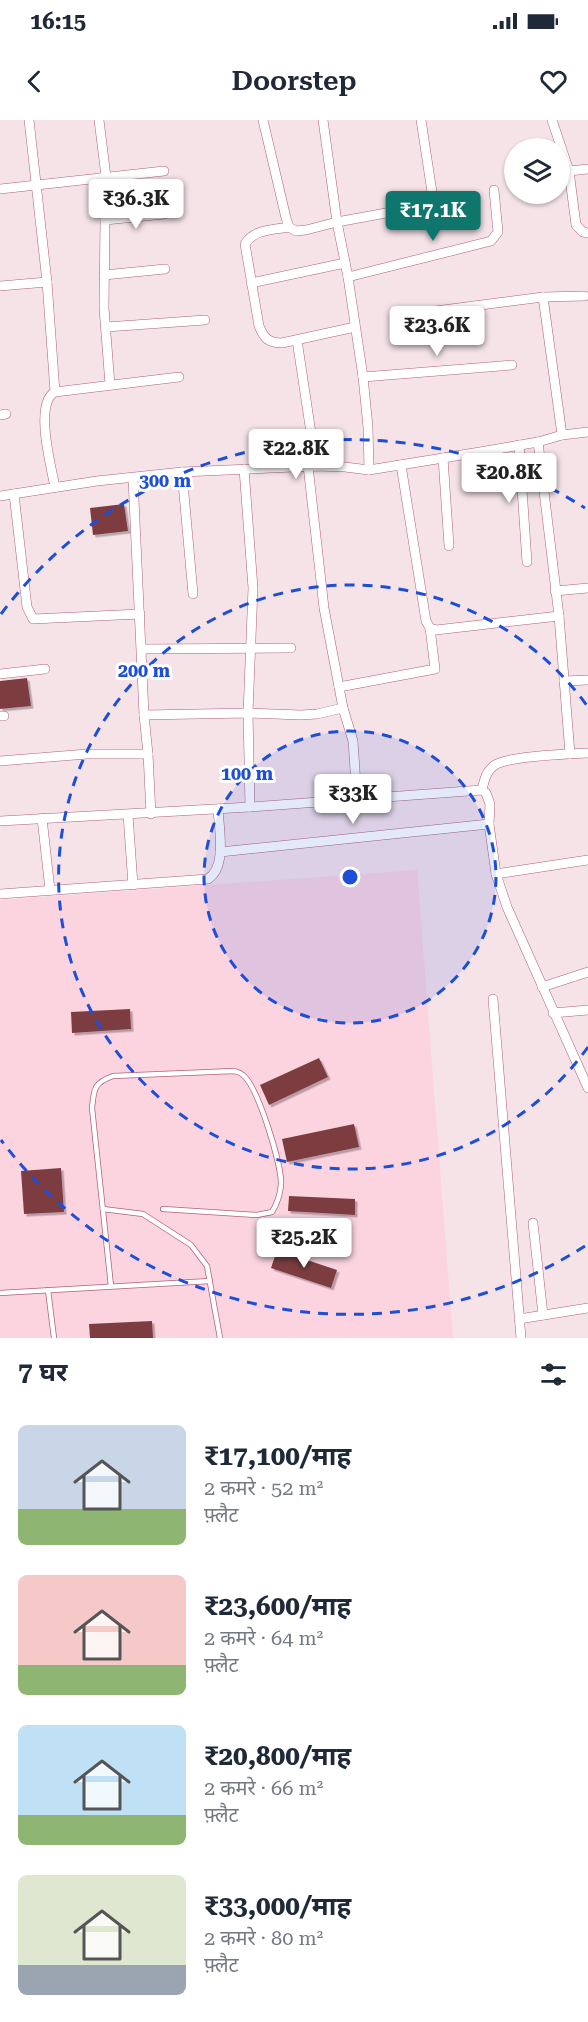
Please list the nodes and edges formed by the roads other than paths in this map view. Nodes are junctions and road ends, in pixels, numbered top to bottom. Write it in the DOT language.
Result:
graph roads {
  1 [pos="29,120"];
  2 [pos="99,120"];
  3 [pos="263,120"];
  4 [pos="323,120"];
  5 [pos="421,120"];
  6 [pos="552,120"];
  7 [pos="558,138"];
  8 [pos="588,169"];
  9 [pos="164,171"];
  10 [pos="570,171"];
  11 [pos="104,177"];
  12 [pos="570,179"];
  13 [pos="37,184"];
  14 [pos="0,189"];
  15 [pos="494,190"];
  16 [pos="164,214"];
  17 [pos="105,220"];
  18 [pos="337,222"];
  19 [pos="289,227"];
  20 [pos="588,233"];
  21 [pos="345,263"];
  22 [pos="165,269"];
  23 [pos="104,275"];
  24 [pos="348,277"];
  25 [pos="47,282"];
  26 [pos="251,283"];
  27 [pos="0,286"];
  28 [pos="585,296"];
  29 [pos="543,297"];
  30 [pos="397,316"];
  31 [pos="205,320"];
  32 [pos="106,327"];
  33 [pos="355,327"];
  34 [pos="297,340"];
  35 [pos="512,365"];
  36 [pos="179,377"];
  37 [pos="363,377"];
  38 [pos="111,385"];
  39 [pos="55,392"];
  40 [pos="588,432"];
  41 [pos="562,435"];
  42 [pos="538,442"];
  43 [pos="519,445"];
  44 [pos="443,458"];
  45 [pos="401,465"];
  46 [pos="312,466"];
  47 [pos="243,469"];
  48 [pos="369,470"];
  49 [pos="182,472"];
  50 [pos="133,478"];
  51 [pos="55,487"];
  52 [pos="14,494"];
  53 [pos="0,496"];
  54 [pos="449,546"];
  55 [pos="527,562"];
  56 [pos="588,588"];
  57 [pos="555,591"];
  58 [pos="193,594"];
  59 [pos="140,614"];
  60 [pos="558,616"];
  61 [pos="430,628"];
  62 [pos="250,647"];
  63 [pos="291,648"];
  64 [pos="142,649"];
  65 [pos="45,669"];
  66 [pos="0,674"];
  67 [pos="588,680"];
  68 [pos="564,681"];
  69 [pos="339,687"];
  70 [pos="344,708"];
  71 [pos="248,713"];
  72 [pos="144,715"];
  73 [pos="588,753"];
  74 [pos="148,754"];
  75 [pos="570,754"];
  76 [pos="0,761"];
  77 [pos="482,790"];
  78 [pos="357,799"];
  79 [pos="250,807"];
  80 [pos="218,809"];
  81 [pos="151,814"];
  82 [pos="128,815"];
  83 [pos="42,818"];
  84 [pos="0,821"];
  85 [pos="489,824"];
  86 [pos="220,852"];
  87 [pos="588,860"];
  88 [pos="496,874"];
  89 [pos="133,885"];
  90 [pos="50,890"];
  91 [pos="0,894"];
  92 [pos="588,972"];
  93 [pos="542,987"];
  94 [pos="493,999"];
  95 [pos="588,1010"];
  96 [pos="553,1013"];
  97 [pos="588,1088"];
  98 [pos="103,1209"];
  99 [pos="163,1209"];
  100 [pos="533,1223"];
  101 [pos="210,1281"];
  102 [pos="111,1286"];
  103 [pos="48,1290"];
  104 [pos="0,1293"];
  105 [pos="588,1308"];
  106 [pos="543,1315"];
  107 [pos="519,1319"];
  108 [pos="54,1338"];
  109 [pos="220,1338"];
  110 [pos="521,1338"];
  1 -- 13 [label="street"];
  2 -- 11 [label="street"];
  3 -- 19 [label="street"];
  4 -- 18 [label="street"];
  5 -- 18 [label="street"];
  6 -- 7 [label="street"];
  8 -- 10 [label="street"];
  9 -- 11 [label="street"];
  11 -- 13 [label="street"];
  11 -- 17 [label="street"];
  12 -- 20 [label="street"];
  13 -- 14 [label="street"];
  13 -- 25 [label="street"];
  15 -- 24 [label="street"];
  16 -- 17 [label="street"];
  17 -- 23 [label="street"];
  18 -- 19 [label="street"];
  18 -- 21 [label="street"];
  19 -- 26 [label="street"];
  21 -- 24 [label="street"];
  21 -- 26 [label="street"];
  22 -- 23 [label="street"];
  23 -- 32 [label="street"];
  24 -- 33 [label="street"];
  25 -- 27 [label="street"];
  25 -- 39 [label="street"];
  26 -- 34 [label="street"];
  28 -- 29 [label="street"];
  29 -- 30 [label="street"];
  29 -- 41 [label="street"];
  31 -- 32 [label="street"];
  32 -- 38 [label="street"];
  33 -- 34 [label="street"];
  33 -- 37 [label="street"];
  34 -- 46 [label="street"];
  35 -- 37 [label="street"];
  36 -- 38 [label="street"];
  37 -- 48 [label="street"];
  38 -- 39 [label="street"];
  39 -- 51 [label="street"];
  40 -- 41 [label="street"];
  41 -- 42 [label="street"];
  42 -- 43 [label="street"];
  42 -- 57 [label="street"];
  43 -- 44 [label="street"];
  43 -- 55 [label="street"];
  44 -- 45 [label="street"];
  44 -- 54 [label="street"];
  45 -- 48 [label="street"];
  45 -- 61 [label="street"];
  46 -- 47 [label="street"];
  46 -- 48 [label="street"];
  46 -- 69 [label="street"];
  47 -- 49 [label="street"];
  47 -- 62 [label="street"];
  49 -- 50 [label="street"];
  49 -- 58 [label="street"];
  50 -- 51 [label="street"];
  50 -- 59 [label="street"];
  51 -- 52 [label="street"];
  52 -- 53 [label="street"];
  52 -- 59 [label="street"];
  56 -- 57 [label="street"];
  57 -- 60 [label="street"];
  59 -- 64 [label="street"];
  60 -- 61 [label="street"];
  60 -- 68 [label="street"];
  61 -- 69 [label="street"];
  62 -- 63 [label="street"];
  62 -- 64 [label="street"];
  62 -- 71 [label="street"];
  64 -- 72 [label="street"];
  65 -- 66 [label="street"];
  67 -- 68 [label="street"];
  68 -- 75 [label="street"];
  69 -- 70 [label="street"];
  70 -- 71 [label="street"];
  70 -- 78 [label="street"];
  71 -- 72 [label="street"];
  71 -- 79 [label="street"];
  72 -- 74 [label="street"];
  73 -- 75 [label="street"];
  74 -- 76 [label="street"];
  74 -- 81 [label="street"];
  75 -- 77 [label="street"];
  77 -- 78 [label="street"];
  77 -- 85 [label="street"];
  78 -- 79 [label="street"];
  79 -- 80 [label="street"];
  80 -- 81 [label="street"];
  80 -- 86 [label="street"];
  81 -- 82 [label="street"];
  82 -- 83 [label="street"];
  82 -- 89 [label="street"];
  83 -- 84 [label="street"];
  83 -- 90 [label="street"];
  85 -- 86 [label="street"];
  85 -- 88 [label="street"];
  86 -- 89 [label="street"];
  87 -- 88 [label="street"];
  88 -- 93 [label="street"];
  89 -- 90 [label="street"];
  90 -- 91 [label="street"];
  92 -- 93 [label="street"];
  93 -- 96 [label="street"];
  94 -- 107 [label="street"];
  95 -- 96 [label="street"];
  96 -- 97 [label="street"];
  98 -- 99 [label="lane"];
  98 -- 101 [label="lane"];
  98 -- 102 [label="lane"];
  100 -- 106 [label="street"];
  101 -- 102 [label="lane"];
  101 -- 109 [label="lane"];
  102 -- 103 [label="lane"];
  103 -- 104 [label="lane"];
  103 -- 108 [label="lane"];
  105 -- 106 [label="street"];
  106 -- 107 [label="street"];
  107 -- 110 [label="street"];
}
